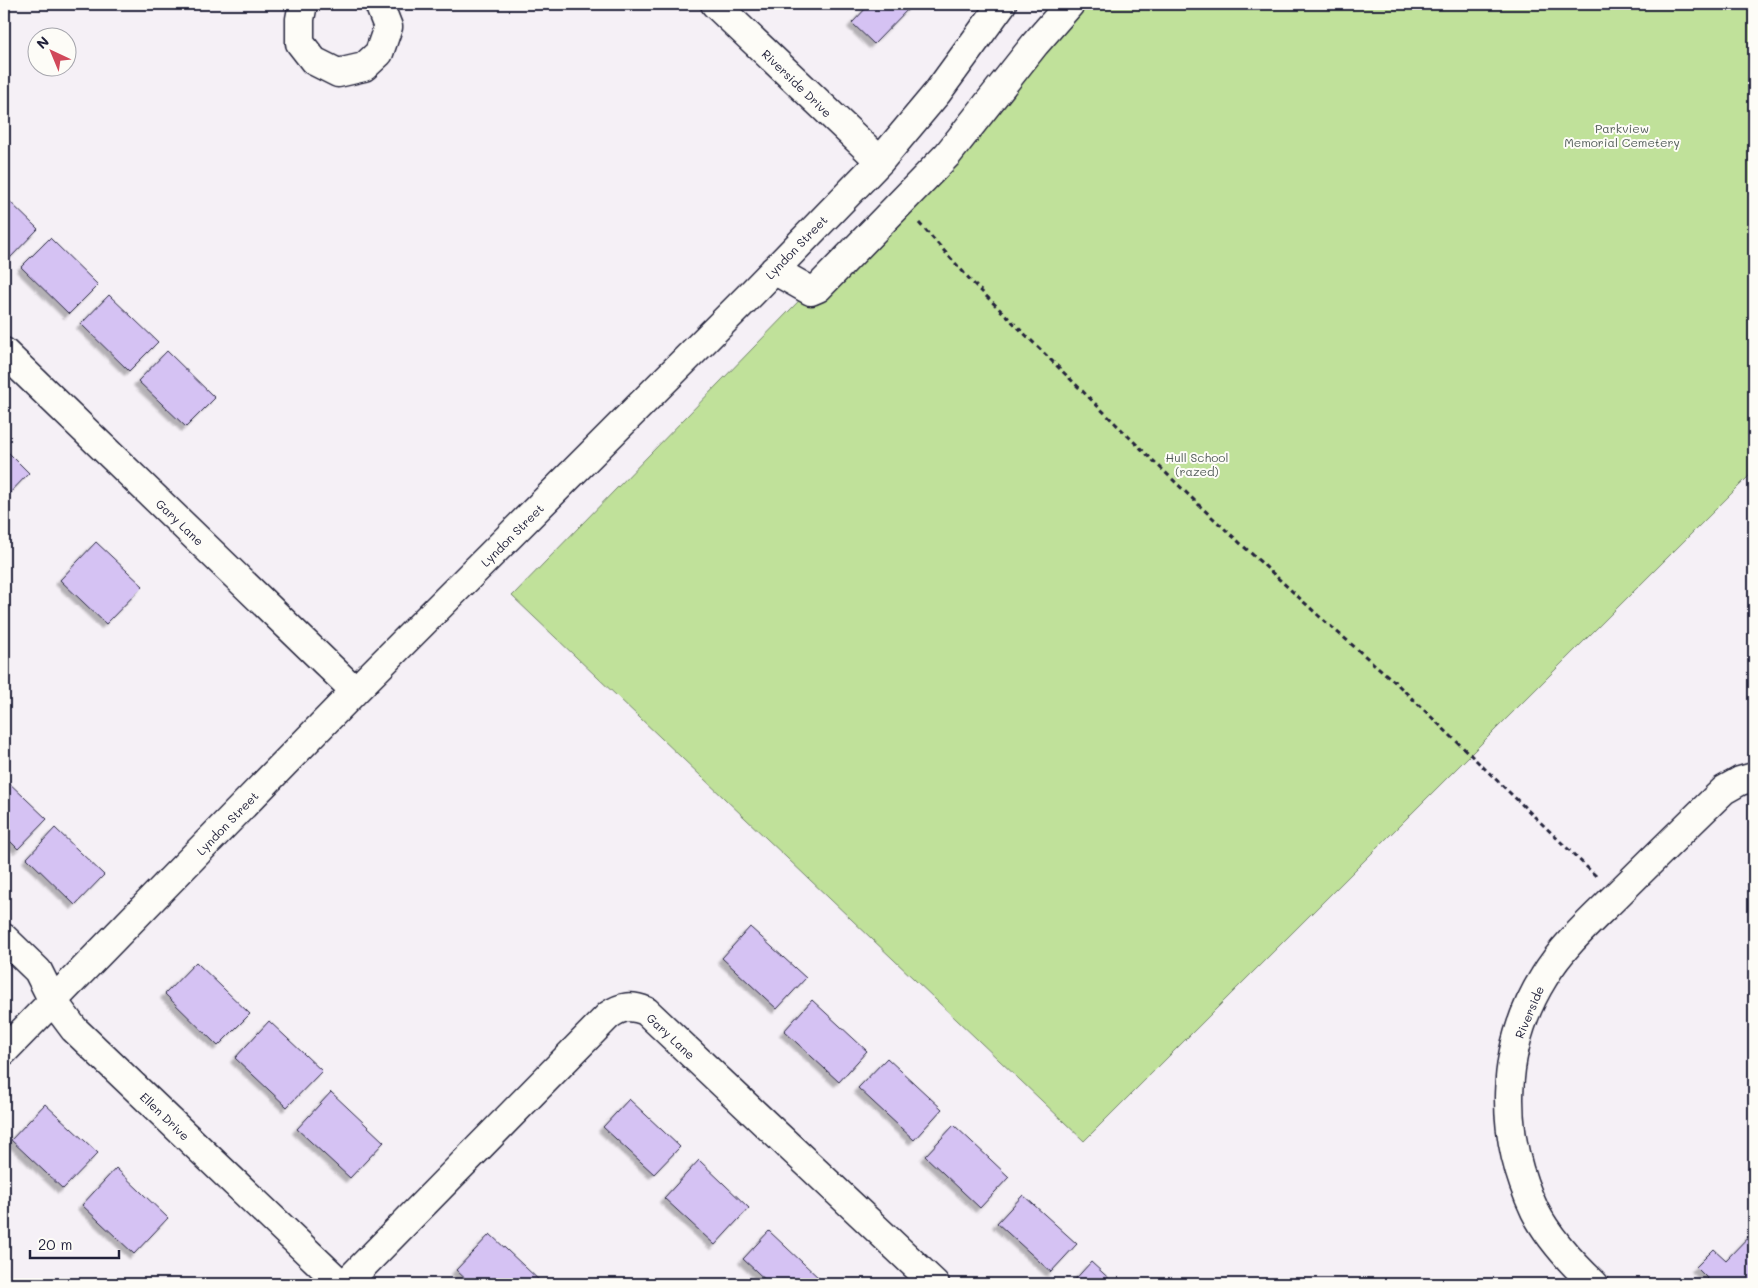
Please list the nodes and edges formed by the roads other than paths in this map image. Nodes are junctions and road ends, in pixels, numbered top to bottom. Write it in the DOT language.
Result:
graph roads {
  1 [pos="303,4"];
  2 [pos="379,4"];
  3 [pos="715,4"];
  4 [pos="1002,4"];
  5 [pos="1070,4"];
  6 [pos="880,161"];
  7 [pos="774,270"];
  8 [pos="4,352"];
  9 [pos="355,691"];
  10 [pos="1754,778"];
  11 [pos="4,938"];
  12 [pos="53,1001"];
  13 [pos="4,1051"];
  14 [pos="341,1284"];
  15 [pos="345,1284"];
  16 [pos="935,1284"];
  17 [pos="1594,1284"];
  1 -- 2 [label="street"];
  3 -- 6 [label="street, Riverside Drive"];
  4 -- 6 [label="street, Lyndon Street"];
  5 -- 7 [label="street"];
  6 -- 7 [label="street, Lyndon Street"];
  7 -- 9 [label="street, Lyndon Street"];
  8 -- 9 [label="street, Gary Lane"];
  9 -- 12 [label="street, Lyndon Street"];
  10 -- 17 [label="street, Riverside"];
  11 -- 12 [label="street, Ellen Drive"];
  12 -- 13 [label="street, Lyndon Street"];
  12 -- 14 [label="street, Ellen Drive"];
  15 -- 16 [label="street, Gary Lane"];
}
